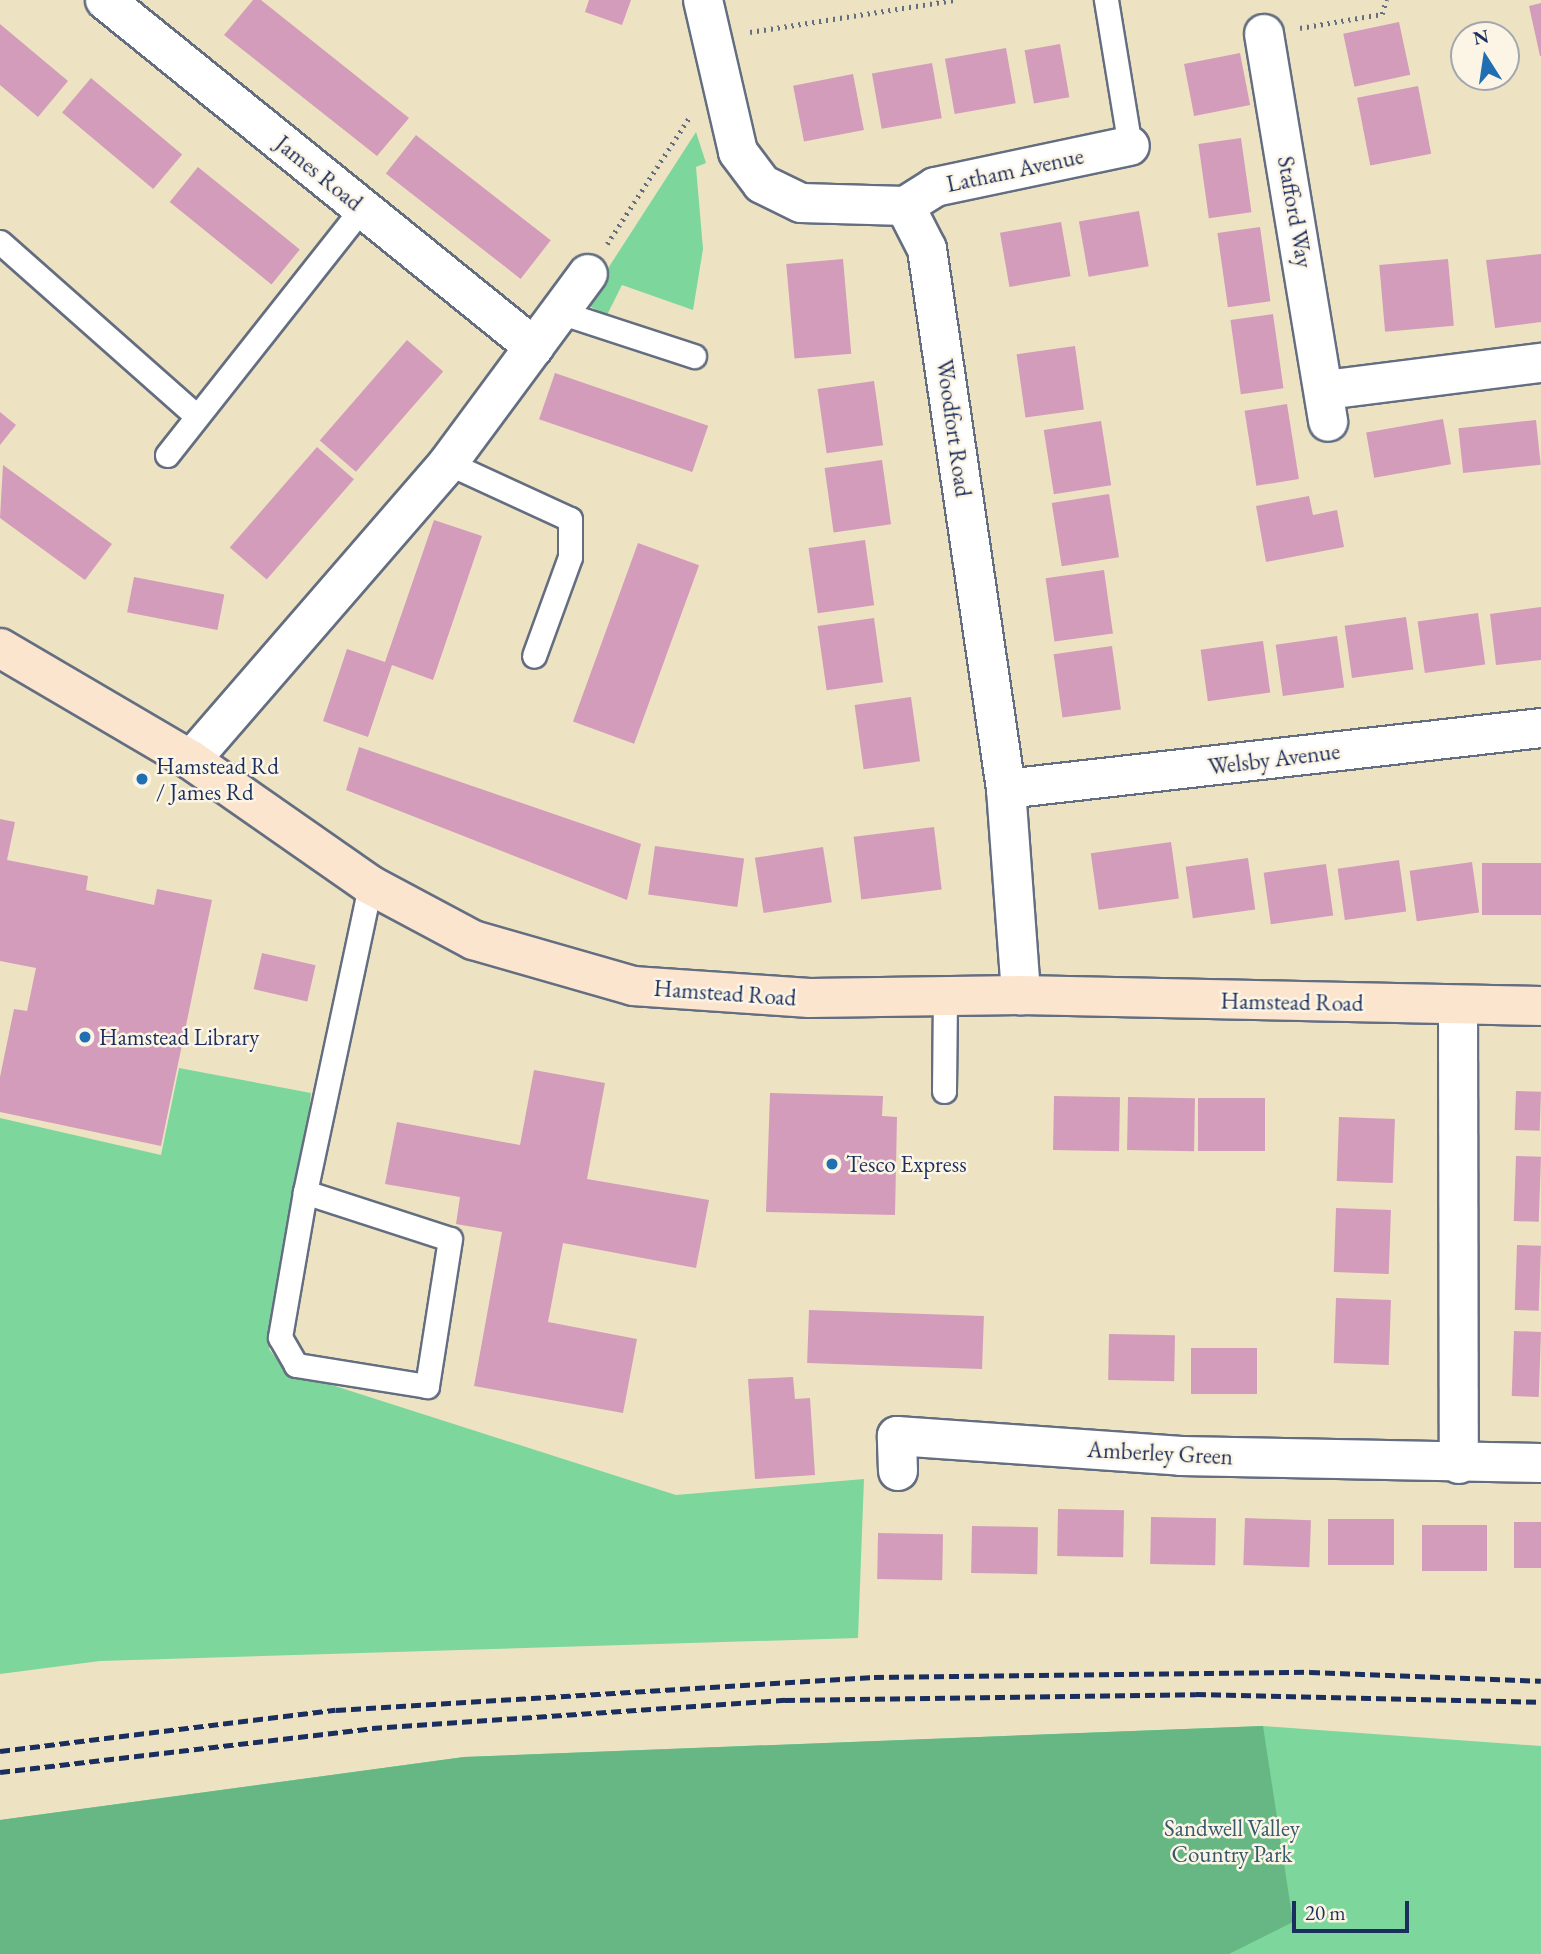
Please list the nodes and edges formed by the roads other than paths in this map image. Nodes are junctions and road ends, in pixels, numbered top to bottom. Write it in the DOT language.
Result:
graph roads {
  1 [pos="105,0"];
  2 [pos="703,0"];
  3 [pos="1106,0"];
  4 [pos="1265,34"];
  5 [pos="1130,146"];
  6 [pos="905,206"];
  7 [pos="362,208"];
  8 [pos="0,242"];
  9 [pos="588,274"];
  10 [pos="559,312"];
  11 [pos="534,347"];
  12 [pos="694,356"];
  13 [pos="1541,363"];
  14 [pos="197,416"];
  15 [pos="167,455"];
  16 [pos="448,463"];
  17 [pos="0,648"];
  18 [pos="534,656"];
  19 [pos="1541,728"];
  20 [pos="191,761"];
  21 [pos="1006,789"];
  22 [pos="370,885"];
  23 [pos="1021,995"];
  24 [pos="945,996"];
  25 [pos="1458,1006"];
  26 [pos="1541,1006"];
  27 [pos="944,1091"];
  28 [pos="305,1192"];
  29 [pos="1541,1463"];
  30 [pos="1459,1464"];
  31 [pos="898,1471"];
  1 -- 7 [label="street, James Road"];
  2 -- 6 [label="street"];
  3 -- 5 [label="lane"];
  4 -- 13 [label="street, Stafford Way"];
  5 -- 6 [label="street, Latham Avenue"];
  6 -- 21 [label="street, Woodfort Road"];
  7 -- 11 [label="street, James Road"];
  7 -- 14 [label="lane"];
  8 -- 14 [label="lane"];
  9 -- 10 [label="street"];
  10 -- 11 [label="street"];
  10 -- 12 [label="lane"];
  11 -- 16 [label="street"];
  14 -- 15 [label="lane"];
  16 -- 18 [label="lane"];
  16 -- 20 [label="street"];
  17 -- 20 [label="main road, Hamstead Road"];
  19 -- 21 [label="street, Welsby Avenue"];
  20 -- 22 [label="main road, Hamstead Road"];
  21 -- 23 [label="street, Woodfort Road"];
  22 -- 24 [label="main road, Hamstead Road"];
  22 -- 28 [label="lane"];
  23 -- 24 [label="main road, Hamstead Road"];
  23 -- 25 [label="main road, Hamstead Road"];
  24 -- 27 [label="lane"];
  25 -- 26 [label="main road, Hamstead Road"];
  25 -- 30 [label="street"];
  28 -- 28 [label="lane"];
  29 -- 30 [label="street, Amberley Green"];
  30 -- 31 [label="street, Amberley Green"];
}
